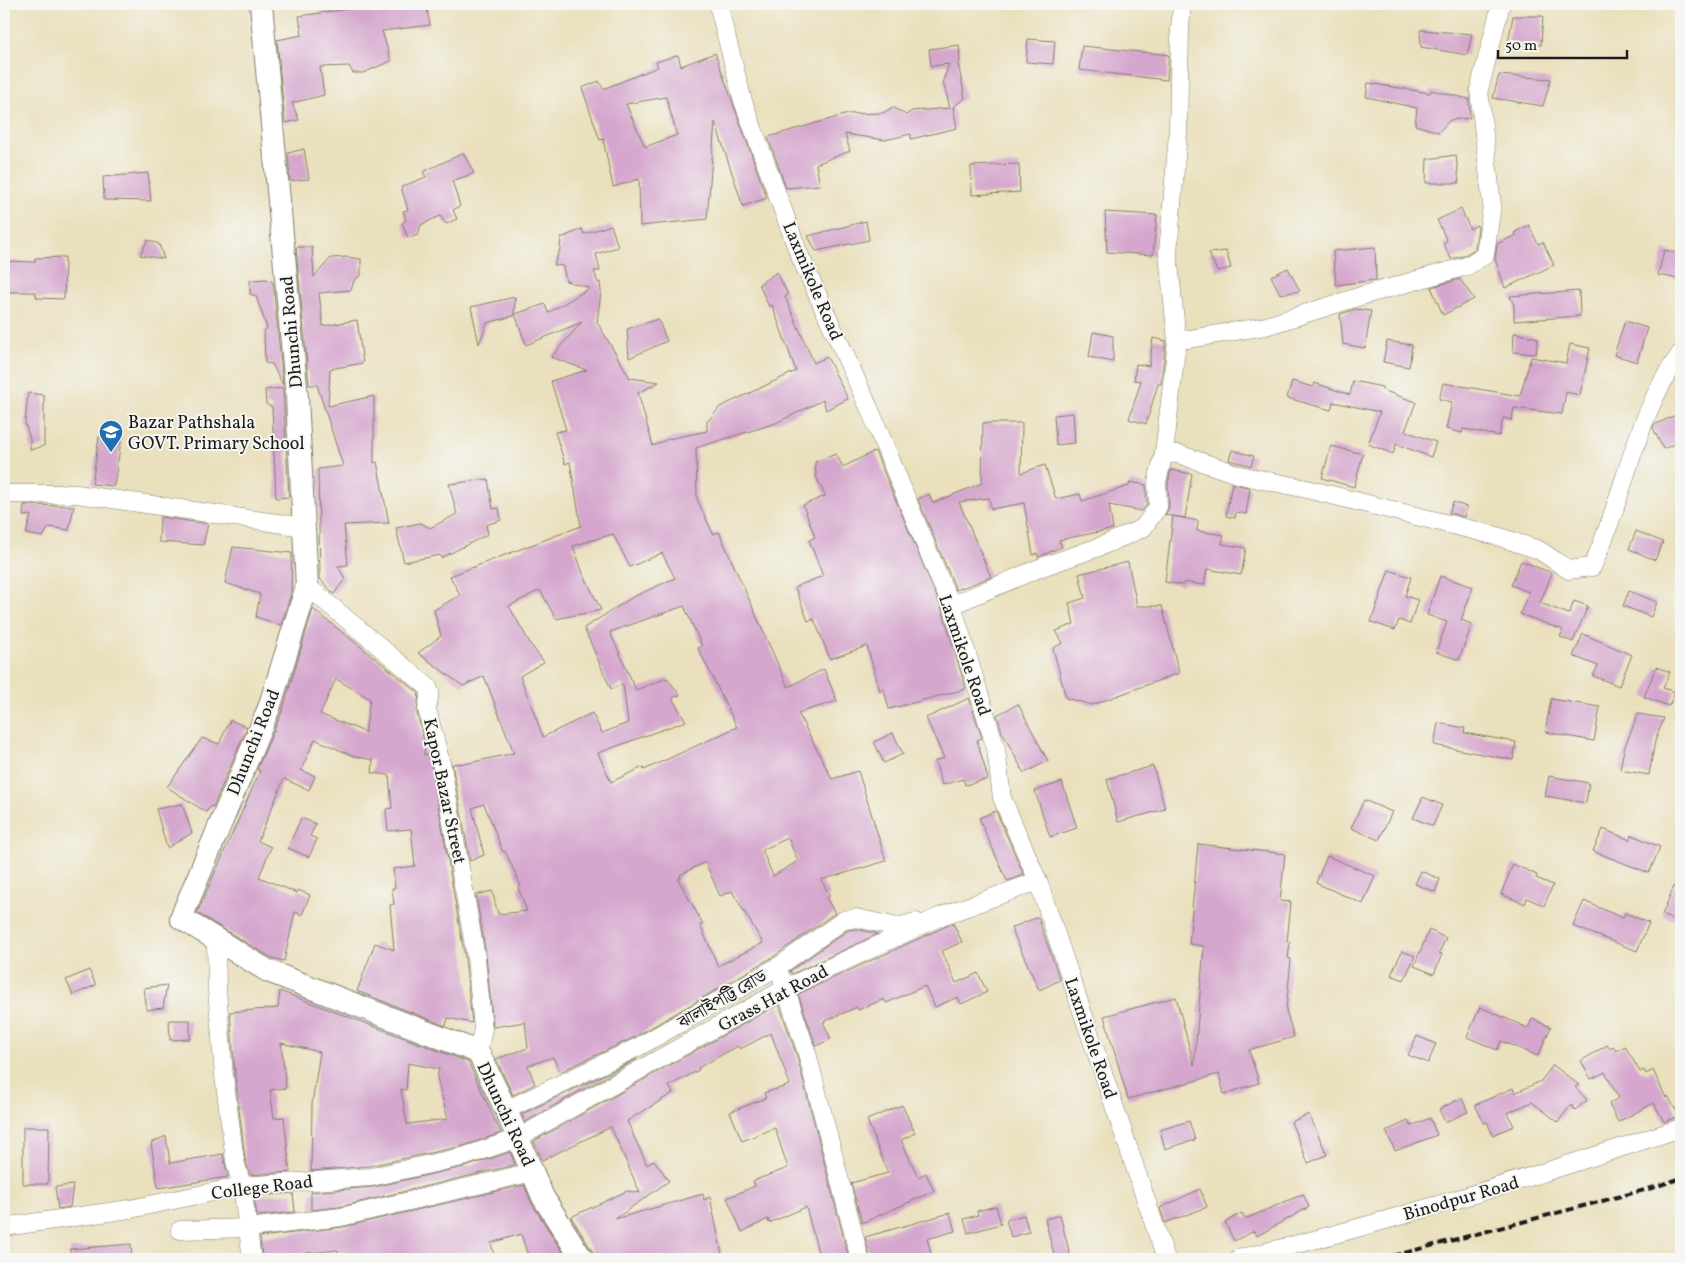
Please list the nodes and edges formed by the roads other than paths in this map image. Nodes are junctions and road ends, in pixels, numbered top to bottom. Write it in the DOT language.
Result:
graph roads {
  1 [pos="260,4"];
  2 [pos="718,4"];
  3 [pos="1182,4"];
  4 [pos="1501,4"];
  5 [pos="1178,341"];
  6 [pos="1681,353"];
  7 [pos="1164,453"];
  8 [pos="4,494"];
  9 [pos="304,527"];
  10 [pos="306,586"];
  11 [pos="952,604"];
  12 [pos="1038,881"];
  13 [pos="939,916"];
  14 [pos="216,940"];
  15 [pos="779,966"];
  16 [pos="786,988"];
  17 [pos="478,1052"];
  18 [pos="506,1110"];
  19 [pos="1681,1128"];
  20 [pos="518,1138"];
  21 [pos="533,1172"];
  22 [pos="242,1186"];
  23 [pos="4,1227"];
  24 [pos="248,1228"];
  25 [pos="180,1230"];
  26 [pos="252,1259"];
  27 [pos="582,1259"];
  28 [pos="860,1259"];
  29 [pos="1166,1259"];
  30 [pos="1238,1259"];
  1 -- 9 [label="street, Dhunchi Road"];
  2 -- 11 [label="street, Laxmikole Road"];
  3 -- 5 [label="street"];
  4 -- 5 [label="street"];
  5 -- 7 [label="street"];
  6 -- 7 [label="street"];
  7 -- 11 [label="street"];
  8 -- 9 [label="street"];
  9 -- 10 [label="street, Dhunchi Road"];
  10 -- 14 [label="street, Dhunchi Road"];
  10 -- 17 [label="street, Kapor Bazar Street"];
  11 -- 12 [label="street, Laxmikole Road"];
  12 -- 13 [label="street, Grass Hat Road"];
  12 -- 29 [label="street, Laxmikole Road"];
  13 -- 15 [label="street, ঝালাইপট্টি রোড"];
  13 -- 16 [label="street, Grass Hat Road"];
  14 -- 17 [label="street, Dhunchi Road"];
  14 -- 22 [label="street"];
  15 -- 16 [label="street"];
  15 -- 18 [label="street, ঝালাইপট্টি রোড"];
  16 -- 20 [label="street, Grass Hat Road"];
  16 -- 28 [label="street"];
  17 -- 18 [label="street, Dhunchi Road"];
  18 -- 20 [label="street, Dhunchi Road"];
  19 -- 30 [label="street, Binodpur Road"];
  20 -- 21 [label="street, Dhunchi Road"];
  20 -- 22 [label="street, College Road"];
  21 -- 24 [label="street"];
  21 -- 27 [label="street, Dhunchi Road"];
  22 -- 23 [label="street, College Road"];
  22 -- 24 [label="street"];
  24 -- 25 [label="street"];
  24 -- 26 [label="street"];
}
